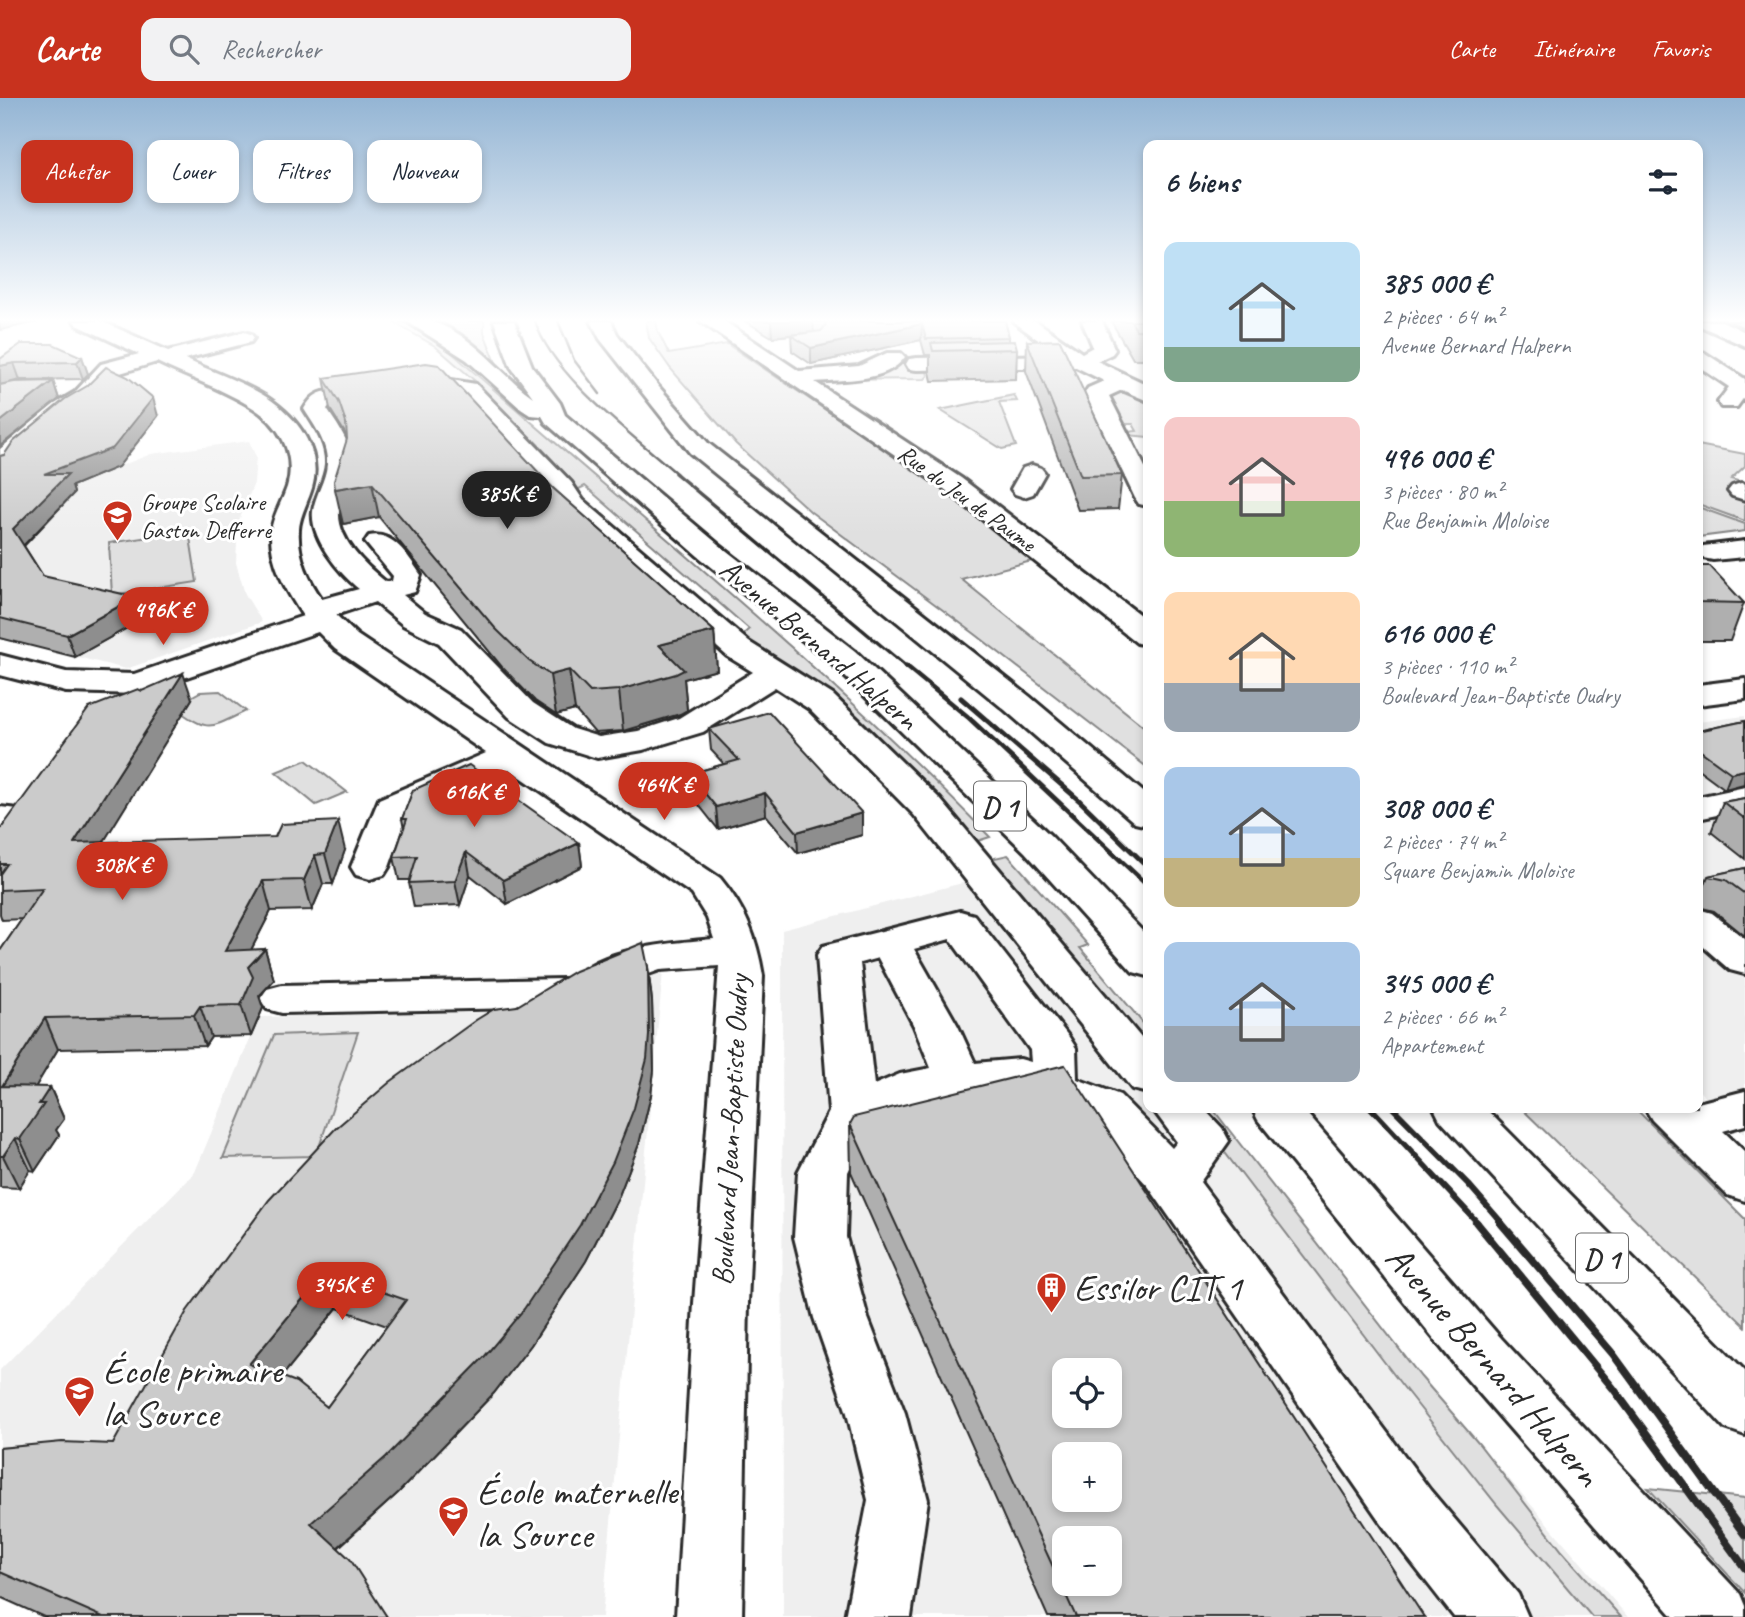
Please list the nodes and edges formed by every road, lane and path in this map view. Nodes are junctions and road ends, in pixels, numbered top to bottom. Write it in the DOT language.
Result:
graph roads {
  1 [pos="83,392"];
  2 [pos="270,392"];
  3 [pos="316,392"];
  4 [pos="369,392"];
  5 [pos="471,392"];
  6 [pos="512,392"];
  7 [pos="541,392"];
  8 [pos="651,392"];
  9 [pos="816,392"];
  10 [pos="1099,392"];
  11 [pos="1708,392"];
  12 [pos="281,397"];
  13 [pos="59,400"];
  14 [pos="1737,405"];
  15 [pos="554,418"];
  16 [pos="82,424"];
  17 [pos="0,431"];
  18 [pos="46,437"];
  19 [pos="1119,442"];
  20 [pos="1143,449"];
  21 [pos="4,462"];
  22 [pos="1143,488"];
  23 [pos="379,542"];
  24 [pos="1745,549"];
  25 [pos="1713,552"];
  26 [pos="381,593"];
  27 [pos="319,616"];
  28 [pos="1143,632"];
  29 [pos="0,666"];
  30 [pos="776,672"];
  31 [pos="1745,689"];
  32 [pos="1703,694"];
  33 [pos="511,755"];
  34 [pos="1745,798"];
  35 [pos="1703,807"];
  36 [pos="1143,811"];
  37 [pos="370,867"];
  38 [pos="1703,926"];
  39 [pos="890,942"];
  40 [pos="739,951"];
  41 [pos="1143,957"];
  42 [pos="1745,960"];
  43 [pos="564,993"];
  44 [pos="282,999"];
  45 [pos="506,1028"];
  46 [pos="1118,1043"];
  47 [pos="1143,1071"];
  48 [pos="959,1082"];
  49 [pos="1054,1088"];
  50 [pos="1745,1108"];
  51 [pos="853,1112"];
  52 [pos="1703,1112"];
  53 [pos="1180,1113"];
  54 [pos="1279,1113"];
  55 [pos="1462,1113"];
  56 [pos="1696,1113"];
  57 [pos="1677,1115"];
  58 [pos="1133,1139"];
  59 [pos="1173,1182"];
  60 [pos="1745,1182"];
  61 [pos="1745,1410"];
  62 [pos="709,1617"];
  63 [pos="878,1617"];
  64 [pos="1495,1617"];
  65 [pos="1717,1617"];
  1 -- 13 [label="main road"];
  2 -- 12 [label="main road, Boulevard Jean-Baptiste Oudry"];
  3 -- 12 [label="main road"];
  4 -- 26 [label="main road"];
  5 -- 30 [label="main road"];
  6 -- 15 [label="main road"];
  7 -- 15 [label="main road, Avenue Bernard Halpern / D 1"];
  8 -- 36 [label="main road"];
  9 -- 28 [label="main road, Rue du Jeu de Paume"];
  10 -- 19 [label="main road"];
  11 -- 14 [label="main road"];
  12 -- 27 [label="main road, Boulevard Jean-Baptiste Oudry"];
  13 -- 16 [label="main road"];
  13 -- 18 [label="main road"];
  15 -- 41 [label="main road, Avenue Bernard Halpern / D 1"];
  17 -- 18 [label="main road"];
  18 -- 21 [label="main road"];
  19 -- 20 [label="main road"];
  19 -- 22 [label="main road"];
  23 -- 26 [label="main road"];
  24 -- 25 [label="main road"];
  26 -- 27 [label="main road"];
  26 -- 30 [label="main road"];
  27 -- 29 [label="main road"];
  27 -- 33 [label="main road, Boulevard Jean-Baptiste Oudry"];
  30 -- 46 [label="main road"];
  31 -- 32 [label="main road"];
  33 -- 37 [label="main road"];
  33 -- 40 [label="main road, Boulevard Jean-Baptiste Oudry"];
  34 -- 35 [label="main road"];
  38 -- 42 [label="main road"];
  39 -- 48 [label="main road"];
  39 -- 49 [label="main road"];
  39 -- 51 [label="main road"];
  40 -- 43 [label="main road"];
  40 -- 62 [label="main road, Boulevard Jean-Baptiste Oudry"];
  43 -- 44 [label="main road"];
  43 -- 45 [label="main road"];
  46 -- 47 [label="main road"];
  46 -- 58 [label="main road"];
  48 -- 49 [label="main road"];
  48 -- 51 [label="main road"];
  49 -- 58 [label="main road"];
  50 -- 52 [label="main road"];
  51 -- 63 [label="main road"];
  53 -- 59 [label="main road"];
  54 -- 65 [label="main road, Avenue Bernard Halpern"];
  55 -- 61 [label="main road, D 1"];
  56 -- 57 [label="main road"];
  57 -- 60 [label="main road"];
  58 -- 59 [label="main road"];
  59 -- 64 [label="main road"];
}
